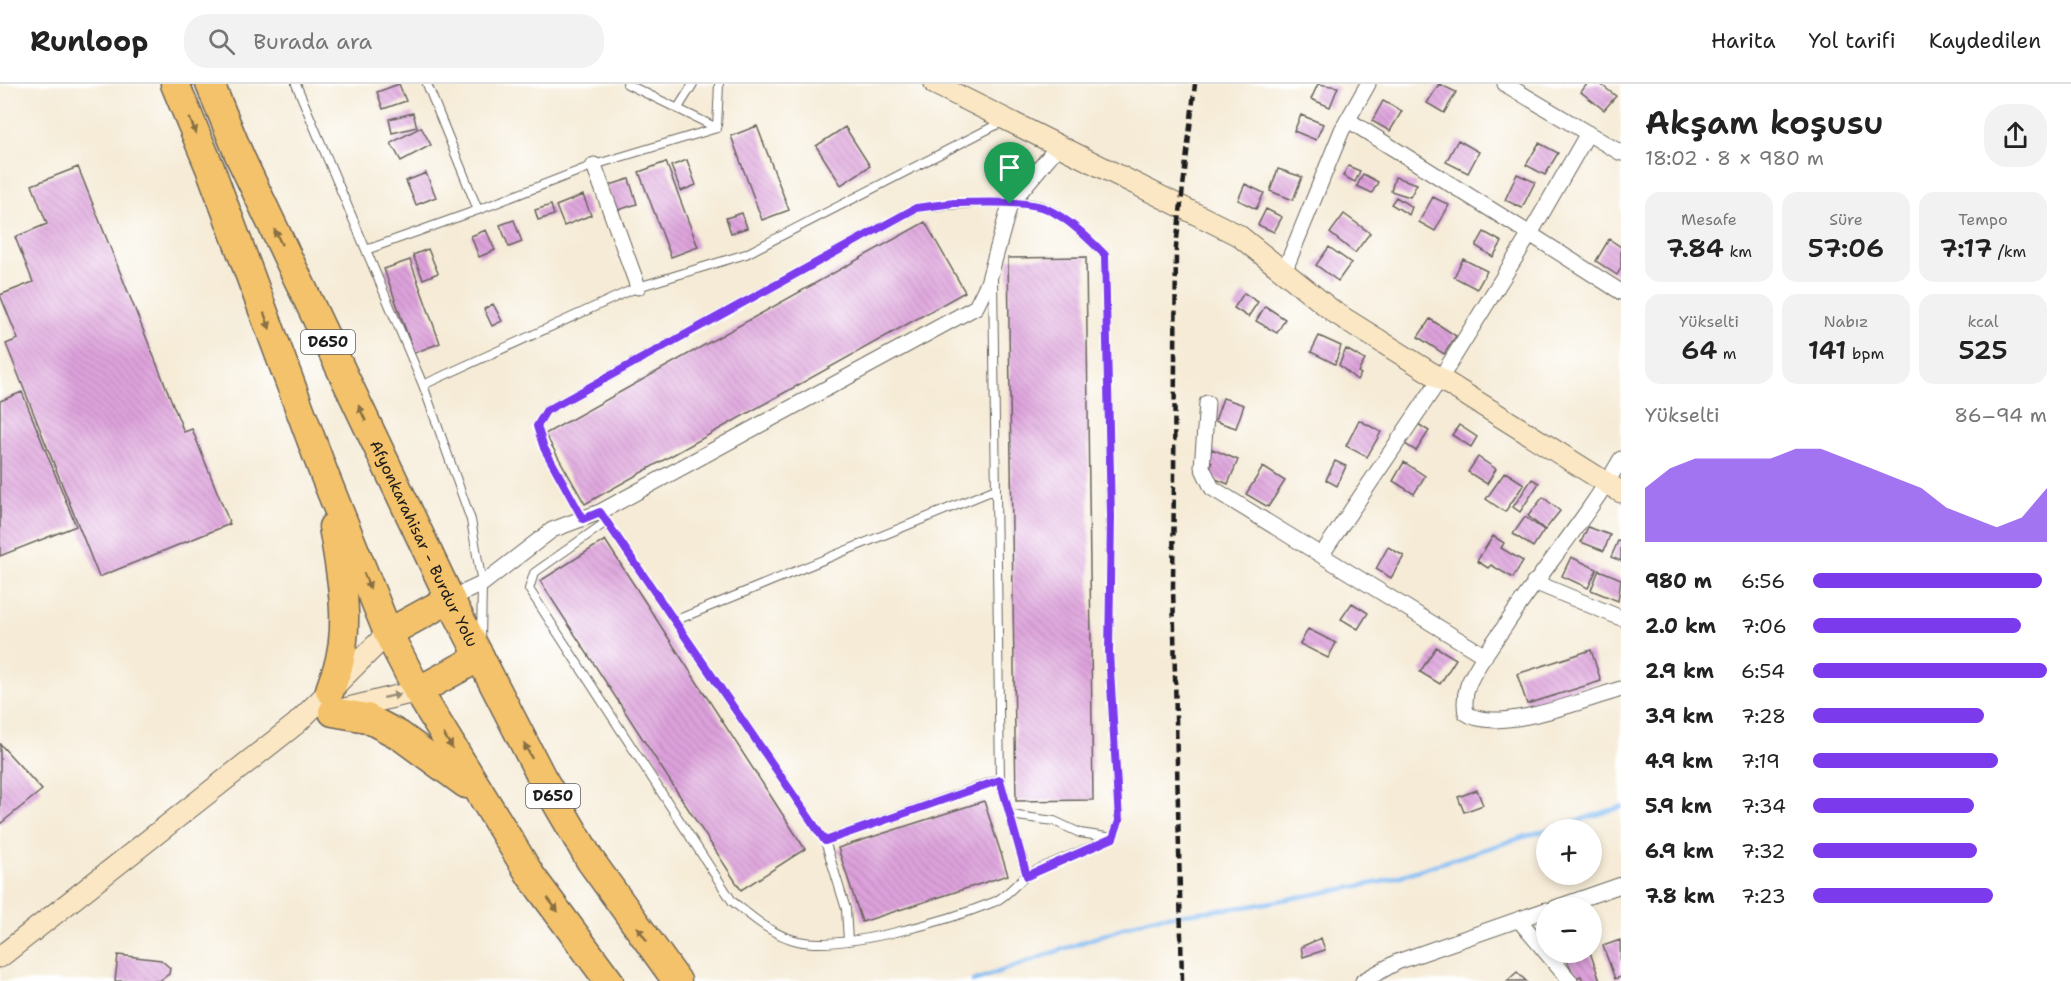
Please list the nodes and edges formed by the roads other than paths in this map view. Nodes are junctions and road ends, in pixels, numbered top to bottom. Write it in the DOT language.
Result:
graph roads {
  1 [pos="175,84"];
  2 [pos="210,84"];
  3 [pos="296,84"];
  4 [pos="427,84"];
  5 [pos="627,84"];
  6 [pos="693,84"];
  7 [pos="719,84"];
  8 [pos="935,84"];
  9 [pos="1368,84"];
  10 [pos="1505,84"];
  11 [pos="678,108"];
  12 [pos="1006,119"];
  13 [pos="1348,120"];
  14 [pos="717,128"];
  15 [pos="1588,133"];
  16 [pos="1059,145"];
  17 [pos="1621,153"];
  18 [pos="594,165"];
  19 [pos="1010,204"];
  20 [pos="478,210"];
  21 [pos="1530,234"];
  22 [pos="366,249"];
  23 [pos="993,268"];
  24 [pos="1284,272"];
  25 [pos="638,287"];
  26 [pos="1621,292"];
  27 [pos="1440,379"];
  28 [pos="423,385"];
  29 [pos="1207,403"];
  30 [pos="1621,459"];
  31 [pos="324,474"];
  32 [pos="1614,487"];
  33 [pos="996,489"];
  34 [pos="603,517"];
  35 [pos="583,519"];
  36 [pos="1322,554"];
  37 [pos="1534,582"];
  38 [pos="482,584"];
  39 [pos="450,598"];
  40 [pos="1621,618"];
  41 [pos="674,621"];
  42 [pos="388,633"];
  43 [pos="1485,656"];
  44 [pos="480,657"];
  45 [pos="1621,689"];
  46 [pos="418,691"];
  47 [pos="331,701"];
  48 [pos="1000,780"];
  49 [pos="482,798"];
  50 [pos="1010,815"];
  51 [pos="1113,838"];
  52 [pos="825,841"];
  53 [pos="1027,876"];
  54 [pos="1621,885"];
  55 [pos="1587,897"];
  56 [pos="1536,914"];
  57 [pos="1519,920"];
  58 [pos="848,941"];
  59 [pos="0,957"];
  60 [pos="609,981"];
  61 [pos="677,981"];
  62 [pos="1363,981"];
  63 [pos="1570,981"];
  1 -- 31 [label="highway, D650, one-way"];
  39 -- 2 [label="highway, Afyonkarahisar - Burdur Yolu / D650, one-way"];
  3 -- 22 [label="lane"];
  4 -- 20 [label="lane"];
  5 -- 11 [label="lane"];
  6 -- 11 [label="lane"];
  7 -- 14 [label="lane"];
  8 -- 12 [label="street"];
  9 -- 13 [label="street"];
  10 -- 15 [label="street"];
  11 -- 14 [label="lane"];
  12 -- 16 [label="street"];
  12 -- 25 [label="lane"];
  13 -- 21 [label="street"];
  13 -- 24 [label="street"];
  14 -- 18 [label="lane"];
  15 -- 17 [label="street"];
  15 -- 21 [label="street"];
  16 -- 19 [label="street"];
  16 -- 24 [label="street"];
  18 -- 20 [label="lane"];
  18 -- 25 [label="street"];
  19 -- 23 [label="street"];
  19 -- 35 [label="lane"];
  19 -- 51 [label="lane"];
  20 -- 22 [label="lane"];
  21 -- 26 [label="street"];
  21 -- 27 [label="street"];
  22 -- 28 [label="lane"];
  23 -- 33 [label="lane"];
  23 -- 34 [label="street"];
  24 -- 27 [label="street"];
  25 -- 28 [label="lane"];
  27 -- 32 [label="street"];
  27 -- 36 [label="street"];
  28 -- 38 [label="lane"];
  29 -- 36 [label="street"];
  30 -- 32 [label="street"];
  31 -- 42 [label="highway, D650, one-way"];
  31 -- 47 [label="highway"];
  32 -- 37 [label="street"];
  33 -- 41 [label="lane"];
  33 -- 48 [label="lane"];
  34 -- 35 [label="street"];
  34 -- 41 [label="lane"];
  34 -- 58 [label="lane"];
  35 -- 38 [label="street"];
  36 -- 43 [label="street"];
  37 -- 40 [label="street"];
  37 -- 43 [label="street"];
  38 -- 39 [label="street"];
  38 -- 44 [label="lane"];
  39 -- 42 [label="highway"];
  39 -- 44 [label="highway, Afyonkarahisar - Burdur Yolu / D650"];
  41 -- 52 [label="lane"];
  42 -- 46 [label="highway, D650"];
  42 -- 47 [label="street"];
  43 -- 45 [label="street"];
  44 -- 46 [label="highway"];
  61 -- 44 [label="highway, Afyonkarahisar - Burdur Yolu / D650, one-way"];
  47 -- 46 [label="street, one-way"];
  46 -- 49 [label="highway, D650, one-way"];
  47 -- 49 [label="highway"];
  47 -- 59 [label="street"];
  48 -- 50 [label="lane"];
  48 -- 52 [label="lane"];
  49 -- 60 [label="highway, D650, one-way"];
  50 -- 51 [label="lane"];
  50 -- 53 [label="lane"];
  51 -- 53 [label="lane"];
  52 -- 58 [label="lane"];
  53 -- 58 [label="lane"];
  54 -- 55 [label="street"];
  56 -- 57 [label="street"];
  57 -- 62 [label="street"];
  57 -- 63 [label="street"];
}
